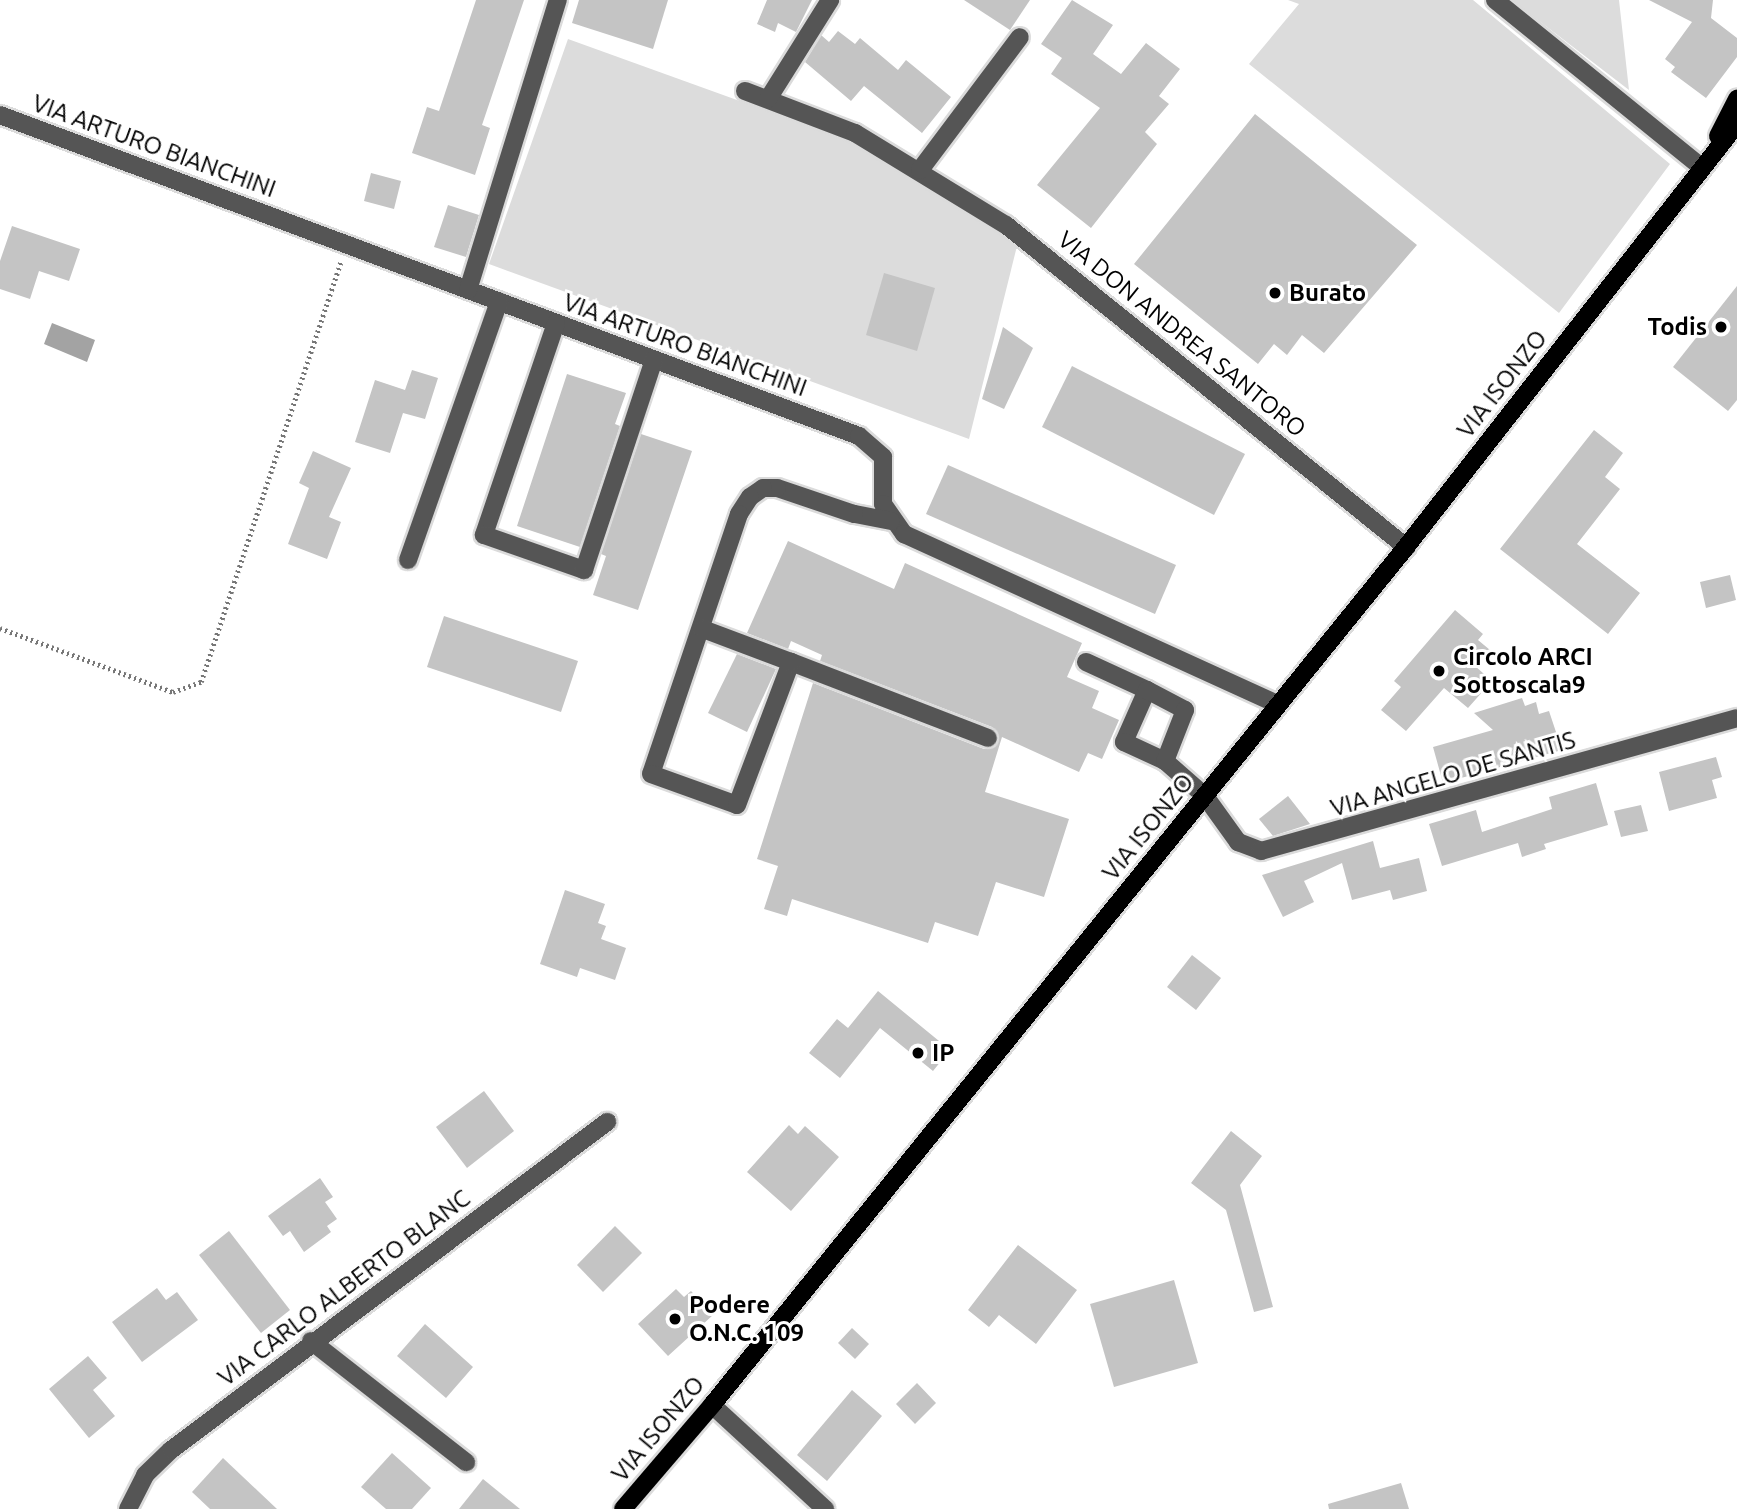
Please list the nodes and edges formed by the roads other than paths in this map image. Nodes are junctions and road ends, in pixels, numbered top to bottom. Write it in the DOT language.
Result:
graph roads {
  1 [pos="558,0"];
  2 [pos="830,0"];
  3 [pos="1495,0"];
  4 [pos="1020,37"];
  5 [pos="745,91"];
  6 [pos="768,99"];
  7 [pos="1737,99"];
  8 [pos="0,115"];
  9 [pos="1737,124"];
  10 [pos="1701,167"];
  11 [pos="920,170"];
  12 [pos="468,290"];
  13 [pos="499,302"];
  14 [pos="556,323"];
  15 [pos="654,360"];
  16 [pos="891,520"];
  17 [pos="1406,547"];
  18 [pos="408,560"];
  19 [pos="703,629"];
  20 [pos="791,662"];
  21 [pos="1086,662"];
  22 [pos="1147,691"];
  23 [pos="1277,704"];
  24 [pos="1737,718"];
  25 [pos="988,738"];
  26 [pos="1165,761"];
  27 [pos="1205,796"];
  28 [pos="607,1122"];
  29 [pos="312,1341"];
  30 [pos="712,1405"];
  31 [pos="466,1462"];
  32 [pos="128,1509"];
  33 [pos="623,1509"];
  34 [pos="825,1509"];
  1 -- 12 [label="street"];
  2 -- 6 [label="street"];
  3 -- 10 [label="street"];
  4 -- 11 [label="street"];
  5 -- 6 [label="street, VIA DON ANDREA SANTORO"];
  6 -- 11 [label="street, VIA DON ANDREA SANTORO"];
  7 -- 10 [label="main road"];
  8 -- 12 [label="street, VIA ARTURO BIANCHINI"];
  9 -- 10 [label="main road"];
  10 -- 17 [label="main road, VIA ISONZO"];
  11 -- 17 [label="street, VIA DON ANDREA SANTORO"];
  12 -- 13 [label="street, VIA ARTURO BIANCHINI"];
  13 -- 14 [label="street, VIA ARTURO BIANCHINI"];
  13 -- 18 [label="street"];
  14 -- 15 [label="street, VIA ARTURO BIANCHINI"];
  14 -- 15 [label="street"];
  15 -- 16 [label="street, VIA ARTURO BIANCHINI"];
  16 -- 19 [label="street"];
  16 -- 23 [label="street"];
  17 -- 23 [label="main road, VIA ISONZO"];
  19 -- 20 [label="street"];
  19 -- 20 [label="street"];
  20 -- 25 [label="street"];
  21 -- 22 [label="street"];
  22 -- 26 [label="street"];
  22 -- 26 [label="street, VIA ANGELO DE SANTIS"];
  23 -- 27 [label="main road, VIA ISONZO"];
  24 -- 27 [label="street, VIA ANGELO DE SANTIS"];
  26 -- 27 [label="street, VIA ANGELO DE SANTIS"];
  27 -- 30 [label="main road, VIA ISONZO"];
  28 -- 29 [label="street, VIA CARLO ALBERTO BLANC"];
  29 -- 31 [label="street"];
  29 -- 32 [label="street, VIA CARLO ALBERTO BLANC"];
  30 -- 33 [label="main road, VIA ISONZO"];
  30 -- 34 [label="street"];
}
